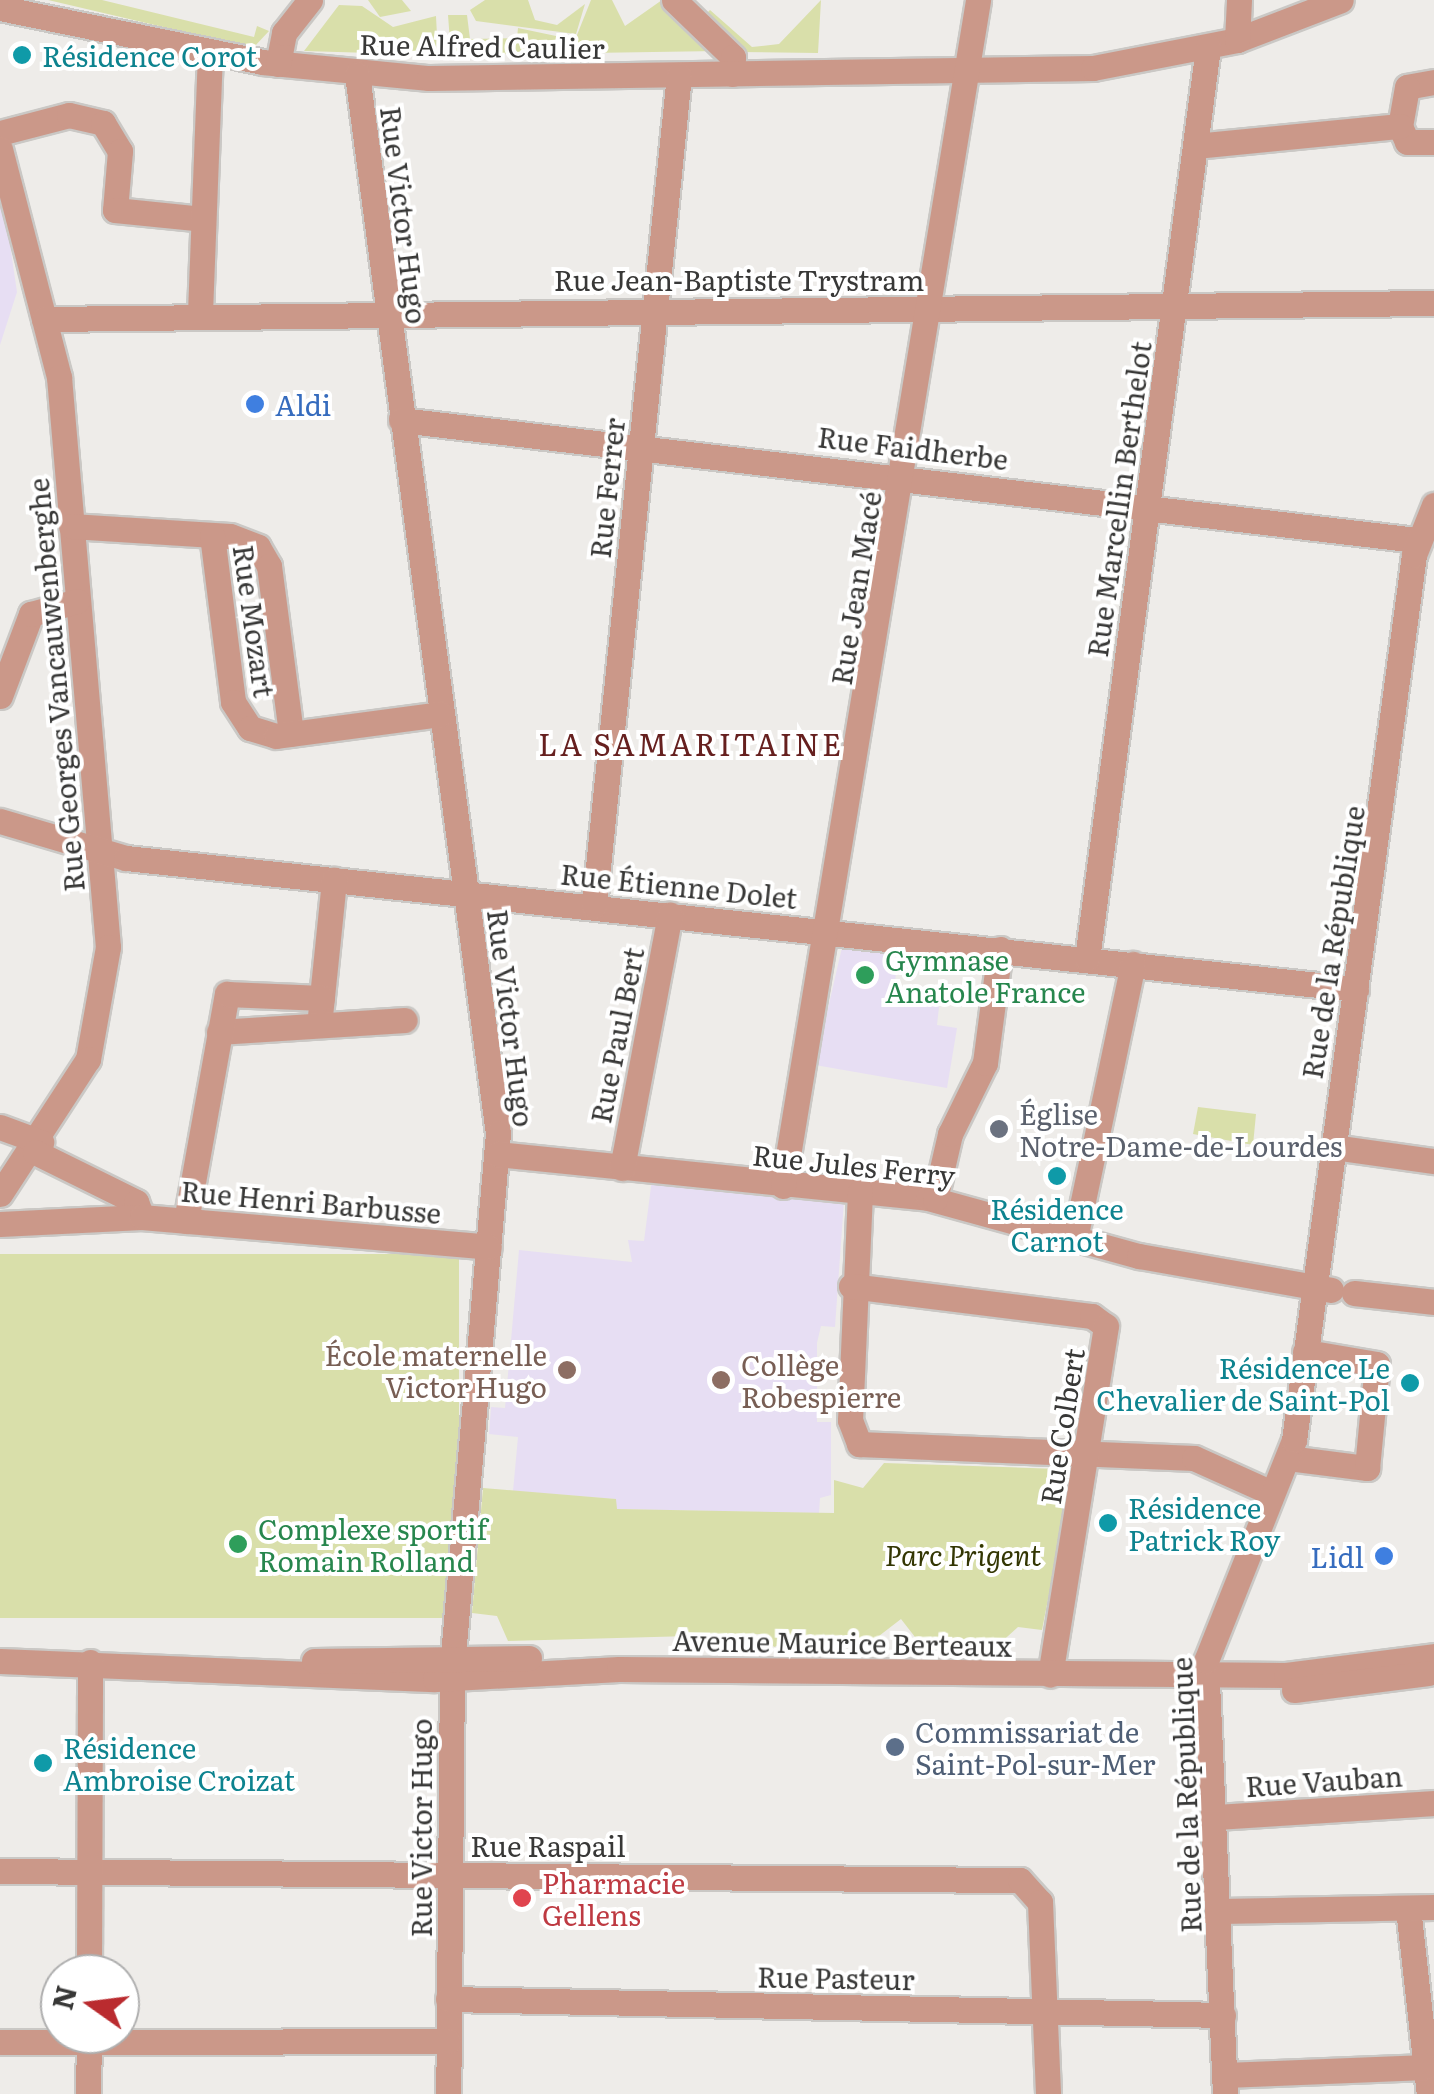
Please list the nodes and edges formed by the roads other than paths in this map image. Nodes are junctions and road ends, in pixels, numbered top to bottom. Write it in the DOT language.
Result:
graph roads {
  1 [pos="310,0"];
  2 [pos="674,0"];
  3 [pos="978,0"];
  4 [pos="1239,0"];
  5 [pos="1341,0"];
  6 [pos="0,8"];
  7 [pos="1237,40"];
  8 [pos="1208,48"];
  9 [pos="210,52"];
  10 [pos="278,64"];
  11 [pos="969,73"];
  12 [pos="357,74"];
  13 [pos="732,74"];
  14 [pos="679,75"];
  15 [pos="1434,82"];
  16 [pos="1400,126"];
  17 [pos="0,133"];
  18 [pos="1434,142"];
  19 [pos="1195,146"];
  20 [pos="0,149"];
  21 [pos="7,205"];
  22 [pos="203,219"];
  23 [pos="1434,303"];
  24 [pos="1174,305"];
  25 [pos="932,307"];
  26 [pos="655,310"];
  27 [pos="387,312"];
  28 [pos="200,313"];
  29 [pos="44,318"];
  30 [pos="401,420"];
  31 [pos="641,445"];
  32 [pos="904,476"];
  33 [pos="1434,505"];
  34 [pos="1148,506"];
  35 [pos="71,526"];
  36 [pos="212,534"];
  37 [pos="1418,540"];
  38 [pos="76,601"];
  39 [pos="0,696"];
  40 [pos="442,714"];
  41 [pos="291,734"];
  42 [pos="0,821"];
  43 [pos="100,854"];
  44 [pos="334,880"];
  45 [pos="466,893"];
  46 [pos="594,906"];
  47 [pos="670,914"];
  48 [pos="828,931"];
  49 [pos="1000,949"];
  50 [pos="1087,959"];
  51 [pos="1134,964"];
  52 [pos="1356,989"];
  53 [pos="322,998"];
  54 [pos="405,1020"];
  55 [pos="319,1026"];
  56 [pos="219,1032"];
  57 [pos="0,1127"];
  58 [pos="38,1147"];
  59 [pos="1334,1147"];
  60 [pos="498,1154"];
  61 [pos="1434,1161"];
  62 [pos="622,1168"];
  63 [pos="784,1186"];
  64 [pos="860,1192"];
  65 [pos="0,1194"];
  66 [pos="934,1200"];
  67 [pos="142,1217"];
  68 [pos="186,1220"];
  69 [pos="0,1224"];
  70 [pos="1076,1234"];
  71 [pos="489,1247"];
  72 [pos="852,1286"];
  73 [pos="1333,1290"];
  74 [pos="1434,1302"];
  75 [pos="1305,1352"];
  76 [pos="1087,1451"];
  77 [pos="1288,1458"];
  78 [pos="1272,1493"];
  79 [pos="1434,1656"];
  80 [pos="0,1661"];
  81 [pos="90,1662"];
  82 [pos="452,1668"];
  83 [pos="1434,1672"];
  84 [pos="1058,1675"];
  85 [pos="1207,1680"];
  86 [pos="1434,1803"];
  87 [pos="1217,1817"];
  88 [pos="0,1871"];
  89 [pos="89,1872"];
  90 [pos="450,1874"];
  91 [pos="1408,1908"];
  92 [pos="1434,1908"];
  93 [pos="1220,1911"];
  94 [pos="89,1954"];
  95 [pos="448,1999"];
  96 [pos="1045,2012"];
  97 [pos="1223,2016"];
  98 [pos="140,2039"];
  99 [pos="448,2040"];
  100 [pos="40,2041"];
  101 [pos="0,2042"];
  102 [pos="89,2054"];
  103 [pos="1426,2068"];
  104 [pos="1225,2084"];
  105 [pos="88,2094"];
  106 [pos="448,2094"];
  107 [pos="1048,2094"];
  108 [pos="1429,2094"];
  1 -- 10 [label="street"];
  2 -- 13 [label="street"];
  3 -- 11 [label="street, Rue Jean Macé"];
  4 -- 7 [label="street"];
  5 -- 7 [label="street, Rue Alfred Caulier"];
  6 -- 9 [label="street, Rue Alfred Caulier"];
  7 -- 8 [label="street, Rue Alfred Caulier"];
  8 -- 11 [label="street, Rue Alfred Caulier"];
  8 -- 19 [label="street, Rue Marcellin Berthelot"];
  9 -- 10 [label="street, Rue Alfred Caulier"];
  9 -- 22 [label="street"];
  10 -- 12 [label="street, Rue Alfred Caulier"];
  11 -- 13 [label="street, Rue Alfred Caulier"];
  11 -- 25 [label="street, Rue Jean Macé"];
  12 -- 14 [label="street, Rue Alfred Caulier"];
  12 -- 27 [label="street, Rue Victor Hugo"];
  13 -- 14 [label="street, Rue Alfred Caulier"];
  14 -- 26 [label="street, Rue Ferrer"];
  15 -- 16 [label="street"];
  16 -- 18 [label="street"];
  16 -- 19 [label="street"];
  17 -- 22 [label="street"];
  19 -- 24 [label="street, Rue Marcellin Berthelot"];
  20 -- 21 [label="street, Rue Georges Vancauwenberghe"];
  21 -- 29 [label="street, Rue Georges Vancauwenberghe"];
  22 -- 28 [label="street"];
  23 -- 24 [label="street, Rue Jean-Baptiste Trystram"];
  24 -- 25 [label="street, Rue Jean-Baptiste Trystram"];
  24 -- 34 [label="street, Rue Marcellin Berthelot"];
  25 -- 26 [label="street, Rue Jean-Baptiste Trystram"];
  25 -- 32 [label="street, Rue Jean Macé"];
  26 -- 27 [label="street, Rue Jean-Baptiste Trystram"];
  26 -- 31 [label="street, Rue Ferrer"];
  27 -- 28 [label="street, Rue Jean-Baptiste Trystram"];
  27 -- 30 [label="street, Rue Victor Hugo"];
  28 -- 29 [label="street, Rue Jean-Baptiste Trystram"];
  29 -- 35 [label="street, Rue Georges Vancauwenberghe"];
  30 -- 31 [label="street, Rue Faidherbe"];
  30 -- 40 [label="street, Rue Victor Hugo"];
  31 -- 32 [label="street, Rue Faidherbe"];
  31 -- 46 [label="street, Rue Ferrer"];
  32 -- 34 [label="street, Rue Faidherbe"];
  32 -- 48 [label="street, Rue Jean Macé"];
  33 -- 37 [label="street, Rue de la République"];
  34 -- 37 [label="street, Rue Faidherbe"];
  34 -- 50 [label="street, Rue Marcellin Berthelot"];
  35 -- 36 [label="street, Rue Mozart"];
  35 -- 38 [label="street, Rue Georges Vancauwenberghe"];
  36 -- 41 [label="street, Rue Mozart"];
  36 -- 41 [label="street, Rue Mozart"];
  37 -- 52 [label="street, Rue de la République"];
  38 -- 39 [label="street"];
  38 -- 43 [label="street, Rue Georges Vancauwenberghe"];
  40 -- 41 [label="street, Rue Mozart"];
  40 -- 45 [label="street, Rue Victor Hugo"];
  42 -- 43 [label="street, Rue Étienne Dolet"];
  43 -- 44 [label="street, Rue Étienne Dolet"];
  43 -- 58 [label="street, Rue Georges Vancauwenberghe"];
  44 -- 45 [label="street, Rue Étienne Dolet"];
  44 -- 53 [label="street"];
  45 -- 46 [label="street, Rue Étienne Dolet"];
  45 -- 60 [label="street, Rue Victor Hugo"];
  46 -- 47 [label="street, Rue Étienne Dolet"];
  47 -- 48 [label="street, Rue Étienne Dolet"];
  47 -- 62 [label="street, Rue Paul Bert"];
  48 -- 49 [label="street, Rue Étienne Dolet"];
  48 -- 63 [label="street, Rue Jean Macé"];
  49 -- 50 [label="street, Rue Étienne Dolet"];
  49 -- 66 [label="street"];
  50 -- 51 [label="street, Rue Étienne Dolet"];
  51 -- 52 [label="street, Rue Étienne Dolet"];
  51 -- 70 [label="street"];
  52 -- 59 [label="street, Rue de la République"];
  53 -- 55 [label="street"];
  53 -- 56 [label="street"];
  54 -- 55 [label="street"];
  55 -- 56 [label="street"];
  56 -- 68 [label="street"];
  57 -- 58 [label="street, Rue Henri Barbusse"];
  58 -- 65 [label="street, Rue Georges Vancauwenberghe"];
  58 -- 67 [label="street, Rue Henri Barbusse"];
  59 -- 61 [label="street"];
  59 -- 73 [label="street, Rue de la République"];
  60 -- 62 [label="street, Rue Jules Ferry"];
  60 -- 71 [label="street, Rue Victor Hugo"];
  62 -- 63 [label="street, Rue Jules Ferry"];
  63 -- 64 [label="street, Rue Jules Ferry"];
  64 -- 66 [label="street, Rue Jules Ferry"];
  64 -- 72 [label="street"];
  66 -- 70 [label="street, Rue Jules Ferry"];
  67 -- 68 [label="street, Rue Henri Barbusse"];
  67 -- 69 [label="street"];
  68 -- 71 [label="street, Rue Henri Barbusse"];
  70 -- 73 [label="street, Rue Jules Ferry"];
  71 -- 82 [label="street, Rue Victor Hugo"];
  72 -- 76 [label="street, Rue Colbert"];
  72 -- 76 [label="street"];
  73 -- 74 [label="street, Rue Jules Ferry"];
  73 -- 75 [label="street, Rue de la République"];
  75 -- 77 [label="street, Rue de la République"];
  75 -- 77 [label="street"];
  76 -- 78 [label="street"];
  76 -- 84 [label="street, Rue Colbert"];
  77 -- 78 [label="street, Rue de la République"];
  78 -- 85 [label="street, Rue de la République"];
  79 -- 85 [label="street, Avenue Maurice Berteaux"];
  80 -- 81 [label="street, Avenue Maurice Berteaux"];
  81 -- 82 [label="street, Avenue Maurice Berteaux"];
  81 -- 89 [label="street"];
  82 -- 84 [label="street, Avenue Maurice Berteaux"];
  82 -- 90 [label="street, Rue Victor Hugo"];
  83 -- 85 [label="street, Avenue Maurice Berteaux"];
  84 -- 85 [label="street, Avenue Maurice Berteaux"];
  85 -- 87 [label="street, Rue de la République"];
  86 -- 87 [label="street, Rue Vauban"];
  87 -- 93 [label="street, Rue de la République"];
  88 -- 89 [label="street, Rue Raspail"];
  89 -- 90 [label="street, Rue Raspail"];
  89 -- 94 [label="street"];
  90 -- 95 [label="street, Rue Victor Hugo"];
  90 -- 96 [label="street, Rue Raspail"];
  91 -- 92 [label="street"];
  91 -- 93 [label="street"];
  91 -- 103 [label="street"];
  93 -- 97 [label="street, Rue de la République"];
  95 -- 96 [label="street, Rue Pasteur"];
  95 -- 99 [label="street, Rue Victor Hugo"];
  96 -- 97 [label="street, Rue Pasteur"];
  96 -- 107 [label="street"];
  97 -- 104 [label="street, Rue de la République"];
  98 -- 99 [label="street"];
  99 -- 106 [label="street, Rue Victor Hugo"];
  100 -- 101 [label="street"];
  102 -- 105 [label="street"];
  103 -- 104 [label="street"];
  103 -- 108 [label="street"];
}
